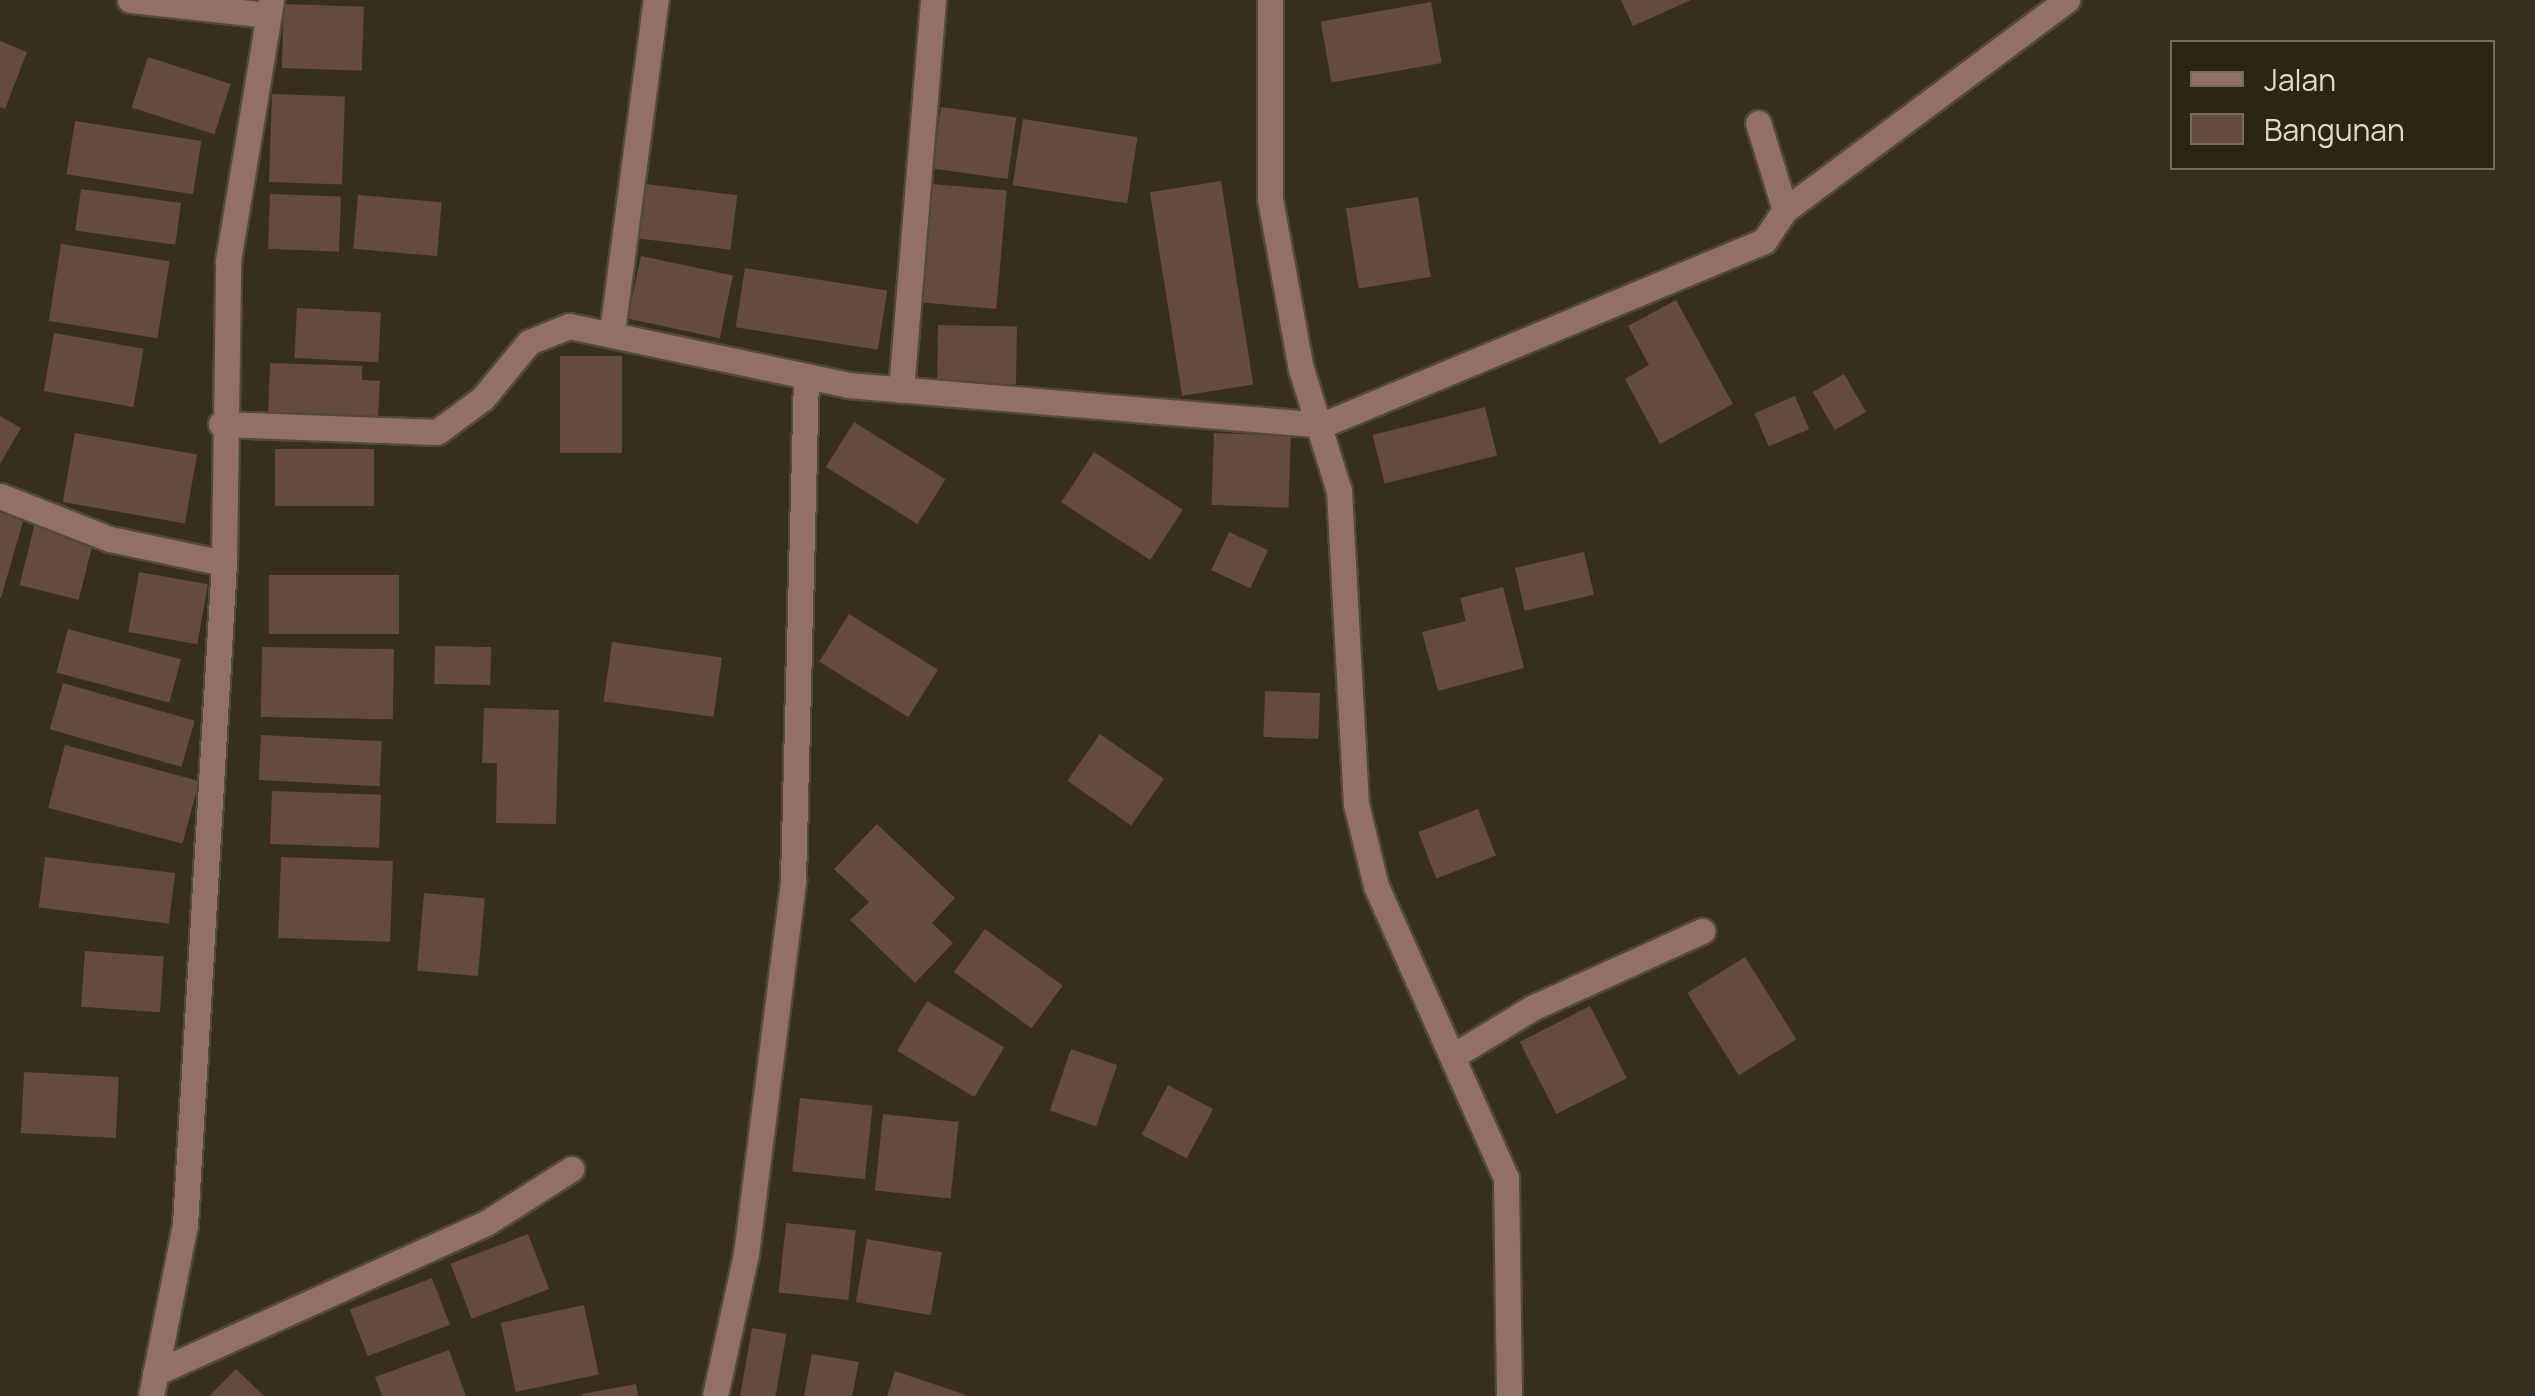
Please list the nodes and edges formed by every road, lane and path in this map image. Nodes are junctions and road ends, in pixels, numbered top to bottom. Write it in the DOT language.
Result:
graph roads {
  1 [pos="130,0"];
  2 [pos="656,0"];
  3 [pos="933,0"];
  4 [pos="1270,0"];
  5 [pos="2057,3"];
  6 [pos="269,8"];
  7 [pos="1758,123"];
  8 [pos="1785,210"];
  9 [pos="612,332"];
  10 [pos="806,378"];
  11 [pos="901,390"];
  12 [pos="221,424"];
  13 [pos="1322,425"];
  14 [pos="0,496"];
  15 [pos="224,564"];
  16 [pos="1702,932"];
  17 [pos="1454,1056"];
  18 [pos="571,1169"];
  19 [pos="153,1385"];
  20 [pos="715,1396"];
  21 [pos="1509,1396"];
  1 -- 6 [label="street"];
  2 -- 9 [label="street"];
  3 -- 11 [label="street"];
  4 -- 13 [label="street"];
  5 -- 8 [label="street"];
  6 -- 12 [label="street"];
  7 -- 8 [label="street"];
  8 -- 13 [label="street"];
  9 -- 10 [label="street"];
  9 -- 12 [label="street"];
  10 -- 11 [label="street"];
  10 -- 20 [label="street"];
  11 -- 13 [label="street"];
  12 -- 15 [label="street"];
  13 -- 17 [label="street"];
  14 -- 15 [label="street"];
  15 -- 19 [label="street"];
  16 -- 17 [label="street"];
  17 -- 21 [label="street"];
  18 -- 19 [label="street"];
}
